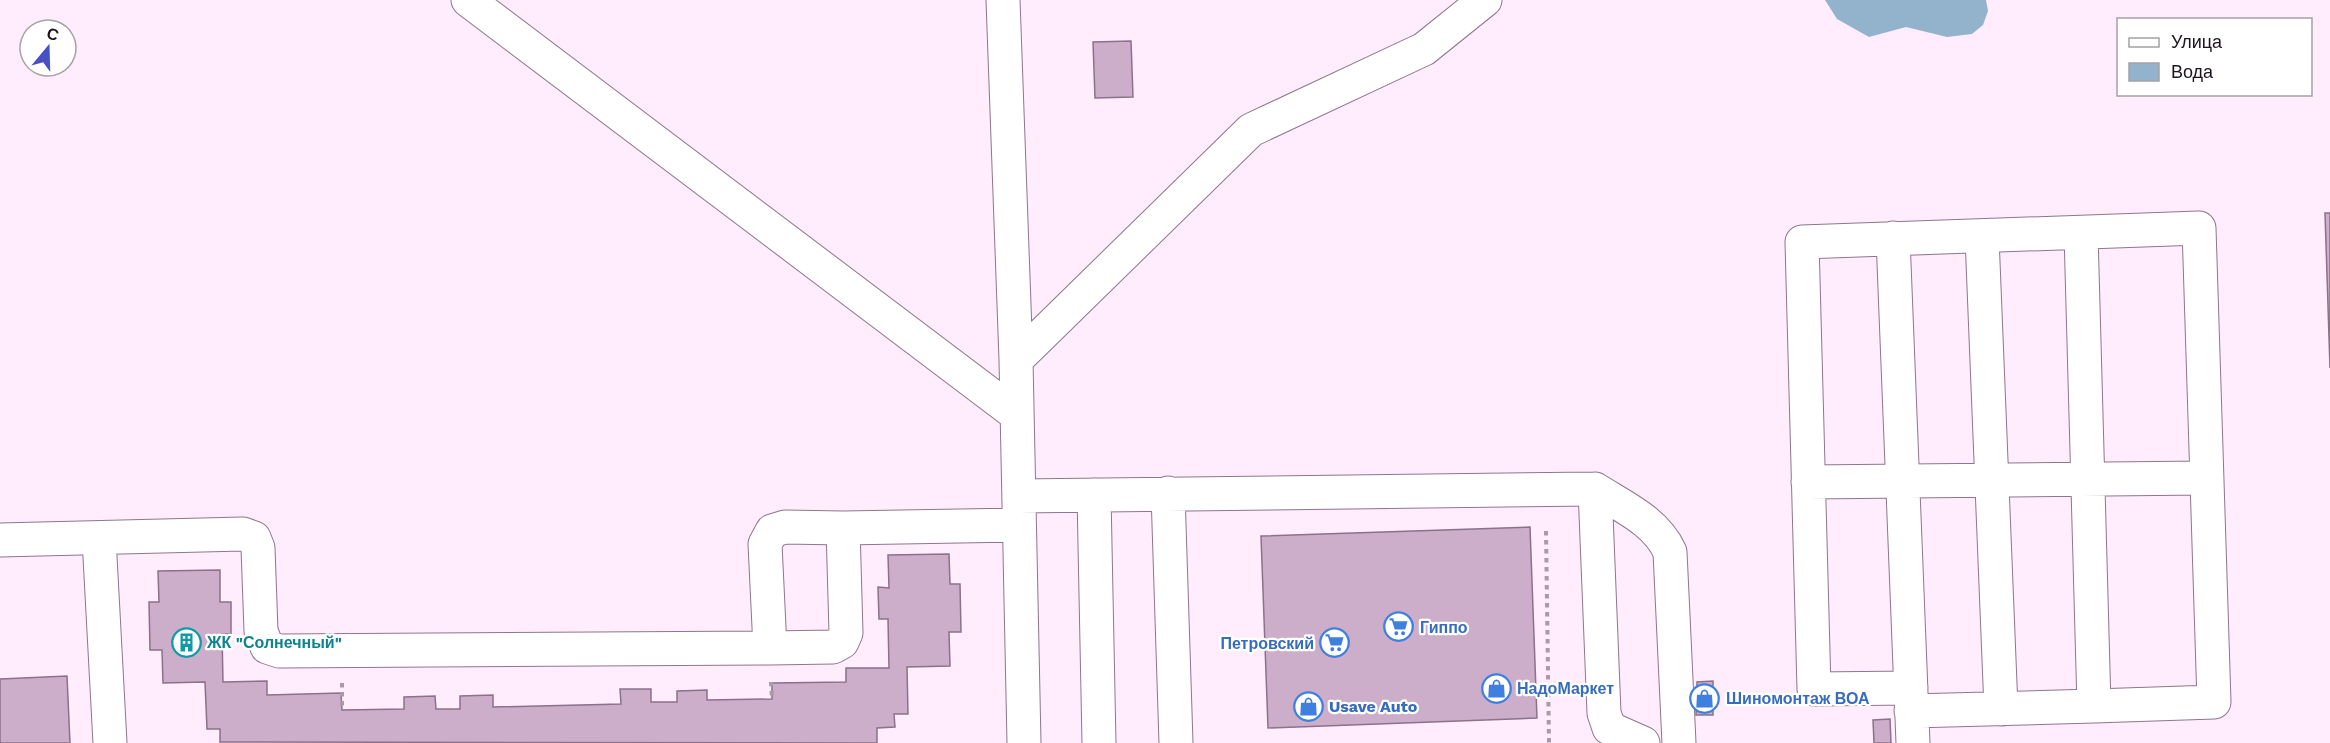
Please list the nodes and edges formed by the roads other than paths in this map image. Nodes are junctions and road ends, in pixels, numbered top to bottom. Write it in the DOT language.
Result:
graph roads {
  1 [pos="468,0"];
  2 [pos="1003,0"];
  3 [pos="1485,0"];
  4 [pos="2081,233"];
  5 [pos="1982,237"];
  6 [pos="1893,238"];
  7 [pos="1016,360"];
  8 [pos="1016,414"];
  9 [pos="2205,478"];
  10 [pos="2090,479"];
  11 [pos="1990,481"];
  12 [pos="1809,482"];
  13 [pos="1902,482"];
  14 [pos="1595,489"];
  15 [pos="1168,493"];
  16 [pos="1094,495"];
  17 [pos="1019,511"];
  18 [pos="843,528"];
  19 [pos="99,538"];
  20 [pos="0,540"];
  21 [pos="770,648"];
  22 [pos="1911,699"];
  23 [pos="2094,706"];
  24 [pos="2001,708"];
  25 [pos="110,743"];
  26 [pos="1024,743"];
  27 [pos="1099,743"];
  28 [pos="1176,743"];
  29 [pos="1643,743"];
  30 [pos="1679,743"];
  31 [pos="1913,743"];
  1 -- 8 [label="lane"];
  2 -- 7 [label="lane"];
  3 -- 7 [label="lane"];
  4 -- 5 [label="lane"];
  4 -- 9 [label="lane"];
  4 -- 10 [label="lane"];
  5 -- 6 [label="lane"];
  5 -- 11 [label="lane"];
  6 -- 12 [label="lane"];
  6 -- 13 [label="lane"];
  7 -- 8 [label="lane"];
  8 -- 17 [label="lane"];
  9 -- 10 [label="lane"];
  9 -- 23 [label="lane"];
  10 -- 11 [label="lane"];
  10 -- 23 [label="lane"];
  11 -- 13 [label="lane"];
  11 -- 24 [label="lane"];
  12 -- 13 [label="lane"];
  12 -- 22 [label="lane"];
  13 -- 22 [label="lane"];
  14 -- 15 [label="lane"];
  14 -- 29 [label="lane"];
  14 -- 30 [label="lane"];
  15 -- 16 [label="lane"];
  15 -- 28 [label="lane"];
  16 -- 17 [label="lane"];
  16 -- 27 [label="lane"];
  17 -- 18 [label="lane"];
  17 -- 26 [label="lane"];
  18 -- 21 [label="lane"];
  18 -- 21 [label="lane"];
  19 -- 20 [label="lane"];
  19 -- 21 [label="lane"];
  19 -- 25 [label="lane"];
  22 -- 24 [label="lane"];
  22 -- 31 [label="lane"];
  23 -- 24 [label="lane"];
}
